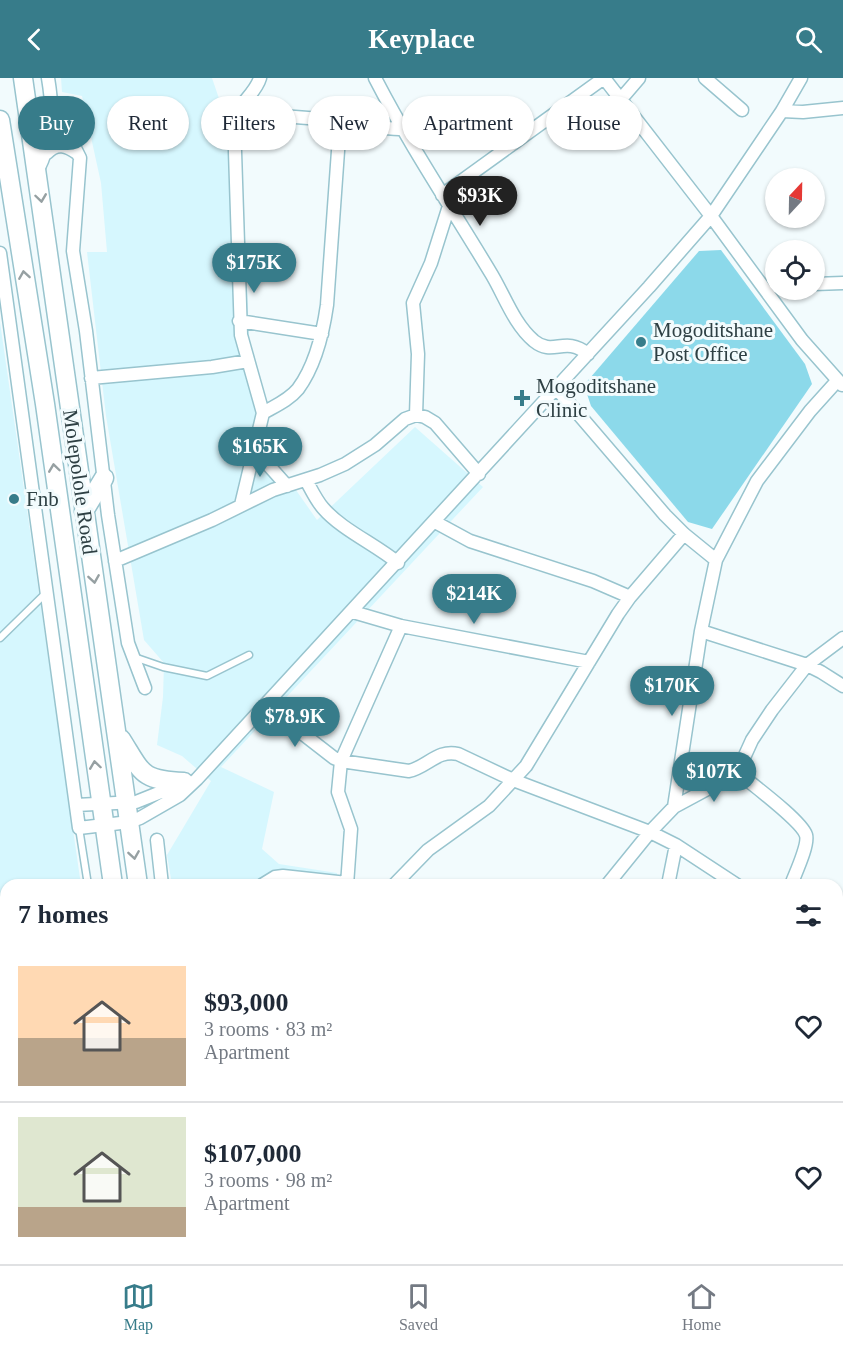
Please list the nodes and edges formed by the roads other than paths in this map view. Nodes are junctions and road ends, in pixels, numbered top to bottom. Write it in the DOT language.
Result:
graph roads {
  1 [pos="23,78"];
  2 [pos="48,78"];
  3 [pos="260,78"];
  4 [pos="375,78"];
  5 [pos="604,78"];
  6 [pos="639,78"];
  7 [pos="705,78"];
  8 [pos="801,78"];
  9 [pos="51,96"];
  10 [pos="250,96"];
  11 [pos="619,96"];
  12 [pos="624,96"];
  13 [pos="843,108"];
  14 [pos="742,110"];
  15 [pos="782,111"];
  16 [pos="0,120"];
  17 [pos="402,125"];
  18 [pos="642,126"];
  19 [pos="48,150"];
  20 [pos="76,150"];
  21 [pos="236,150"];
  22 [pos="338,150"];
  23 [pos="416,150"];
  24 [pos="47,153"];
  25 [pos="78,154"];
  26 [pos="37,172"];
  27 [pos="442,195"];
  28 [pos="449,206"];
  29 [pos="711,216"];
  30 [pos="0,253"];
  31 [pos="765,282"];
  32 [pos="843,283"];
  33 [pos="825,284"];
  34 [pos="778,300"];
  35 [pos="239,321"];
  36 [pos="322,334"];
  37 [pos="62,346"];
  38 [pos="588,354"];
  39 [pos="248,361"];
  40 [pos="91,378"];
  41 [pos="840,383"];
  42 [pos="557,388"];
  43 [pos="45,405"];
  44 [pos="22,408"];
  45 [pos="264,413"];
  46 [pos="416,415"];
  47 [pos="255,450"];
  48 [pos="479,474"];
  49 [pos="104,478"];
  50 [pos="306,480"];
  51 [pos="287,486"];
  52 [pos="241,505"];
  53 [pos="84,511"];
  54 [pos="435,522"];
  55 [pos="684,534"];
  56 [pos="716,560"];
  57 [pos="115,561"];
  58 [pos="398,563"];
  59 [pos="48,592"];
  60 [pos="630,597"];
  61 [pos="353,612"];
  62 [pos="401,626"];
  63 [pos="701,631"];
  64 [pos="0,638"];
  65 [pos="843,638"];
  66 [pos="249,655"];
  67 [pos="133,657"];
  68 [pos="589,662"];
  69 [pos="807,665"];
  70 [pos="843,686"];
  71 [pos="145,688"];
  72 [pos="267,706"];
  73 [pos="117,733"];
  74 [pos="341,761"];
  75 [pos="736,771"];
  76 [pos="203,772"];
  77 [pos="513,780"];
  78 [pos="184,782"];
  79 [pos="126,803"];
  80 [pos="101,804"];
  81 [pos="76,805"];
  82 [pos="674,807"];
  83 [pos="129,822"];
  84 [pos="104,824"];
  85 [pos="79,828"];
  86 [pos="650,832"];
  87 [pos="157,840"];
  88 [pos="676,845"];
  89 [pos="87,879"];
  90 [pos="112,879"];
  91 [pos="137,879"];
  92 [pos="161,879"];
  93 [pos="271,879"];
  94 [pos="307,879"];
  95 [pos="347,879"];
  96 [pos="400,879"];
  97 [pos="612,879"];
  98 [pos="669,879"];
  99 [pos="729,879"];
  100 [pos="793,879"];
  1 -- 26 [label="main road, Molepolole Road"];
  2 -- 9 [label="street"];
  3 -- 10 [label="street"];
  4 -- 17 [label="street"];
  5 -- 11 [label="street"];
  5 -- 27 [label="street"];
  6 -- 12 [label="street"];
  7 -- 14 [label="street"];
  8 -- 15 [label="street"];
  13 -- 15 [label="street"];
  15 -- 29 [label="street"];
  43 -- 16 [label="main road, Molepolole Road, one-way"];
  18 -- 29 [label="street"];
  19 -- 24 [label="street"];
  20 -- 25 [label="street"];
  21 -- 35 [label="street"];
  22 -- 36 [label="street"];
  23 -- 27 [label="street"];
  24 -- 25 [label="street"];
  24 -- 26 [label="street"];
  25 -- 40 [label="street"];
  26 -- 37 [label="main road, Molepolole Road, one-way"];
  27 -- 28 [label="street"];
  28 -- 38 [label="street"];
  28 -- 46 [label="street"];
  29 -- 31 [label="street"];
  29 -- 38 [label="street"];
  30 -- 44 [label="street"];
  32 -- 33 [label="street"];
  34 -- 41 [label="street"];
  35 -- 36 [label="street"];
  35 -- 39 [label="street"];
  36 -- 45 [label="street"];
  37 -- 43 [label="main road"];
  37 -- 53 [label="main road, Molepolole Road"];
  38 -- 42 [label="street"];
  39 -- 40 [label="street"];
  39 -- 45 [label="street"];
  40 -- 49 [label="street"];
  41 -- 56 [label="street"];
  42 -- 48 [label="street"];
  42 -- 55 [label="street"];
  43 -- 44 [label="street"];
  80 -- 43 [label="main road, Molepolole Road, one-way"];
  44 -- 59 [label="street"];
  45 -- 47 [label="street"];
  46 -- 48 [label="street"];
  46 -- 50 [label="street"];
  47 -- 51 [label="street"];
  47 -- 52 [label="street"];
  48 -- 54 [label="street"];
  49 -- 53 [label="main road"];
  49 -- 57 [label="street"];
  50 -- 51 [label="street"];
  50 -- 58 [label="street"];
  51 -- 52 [label="street"];
  52 -- 57 [label="street"];
  53 -- 73 [label="main road, Molepolole Road, one-way"];
  54 -- 58 [label="street"];
  54 -- 60 [label="street"];
  55 -- 56 [label="street"];
  55 -- 60 [label="street"];
  56 -- 63 [label="street"];
  57 -- 67 [label="street"];
  58 -- 61 [label="street"];
  59 -- 64 [label="lane"];
  59 -- 81 [label="street"];
  60 -- 68 [label="street"];
  61 -- 62 [label="street"];
  61 -- 72 [label="street"];
  62 -- 68 [label="street"];
  62 -- 74 [label="street"];
  63 -- 69 [label="street"];
  63 -- 82 [label="street"];
  65 -- 69 [label="street"];
  66 -- 67 [label="lane"];
  67 -- 71 [label="street"];
  68 -- 77 [label="street"];
  69 -- 70 [label="street"];
  69 -- 75 [label="street"];
  72 -- 74 [label="street"];
  72 -- 76 [label="street"];
  73 -- 78 [label="main road"];
  73 -- 79 [label="main road, Molepolole Road"];
  74 -- 77 [label="street"];
  74 -- 95 [label="street"];
  75 -- 82 [label="street"];
  75 -- 100 [label="street"];
  76 -- 78 [label="street"];
  76 -- 83 [label="street"];
  77 -- 86 [label="street"];
  77 -- 96 [label="street"];
  78 -- 79 [label="street"];
  79 -- 80 [label="street"];
  79 -- 83 [label="main road, Molepolole Road"];
  80 -- 81 [label="street"];
  80 -- 84 [label="main road, Molepolole Road"];
  81 -- 85 [label="street"];
  82 -- 86 [label="street"];
  83 -- 84 [label="street"];
  83 -- 91 [label="main road, Molepolole Road, one-way"];
  84 -- 85 [label="street"];
  84 -- 90 [label="main road, Molepolole Road"];
  85 -- 89 [label="lane"];
  86 -- 88 [label="street"];
  86 -- 97 [label="street"];
  87 -- 92 [label="street"];
  88 -- 98 [label="street"];
  88 -- 99 [label="street"];
  93 -- 94 [label="street"];
}
